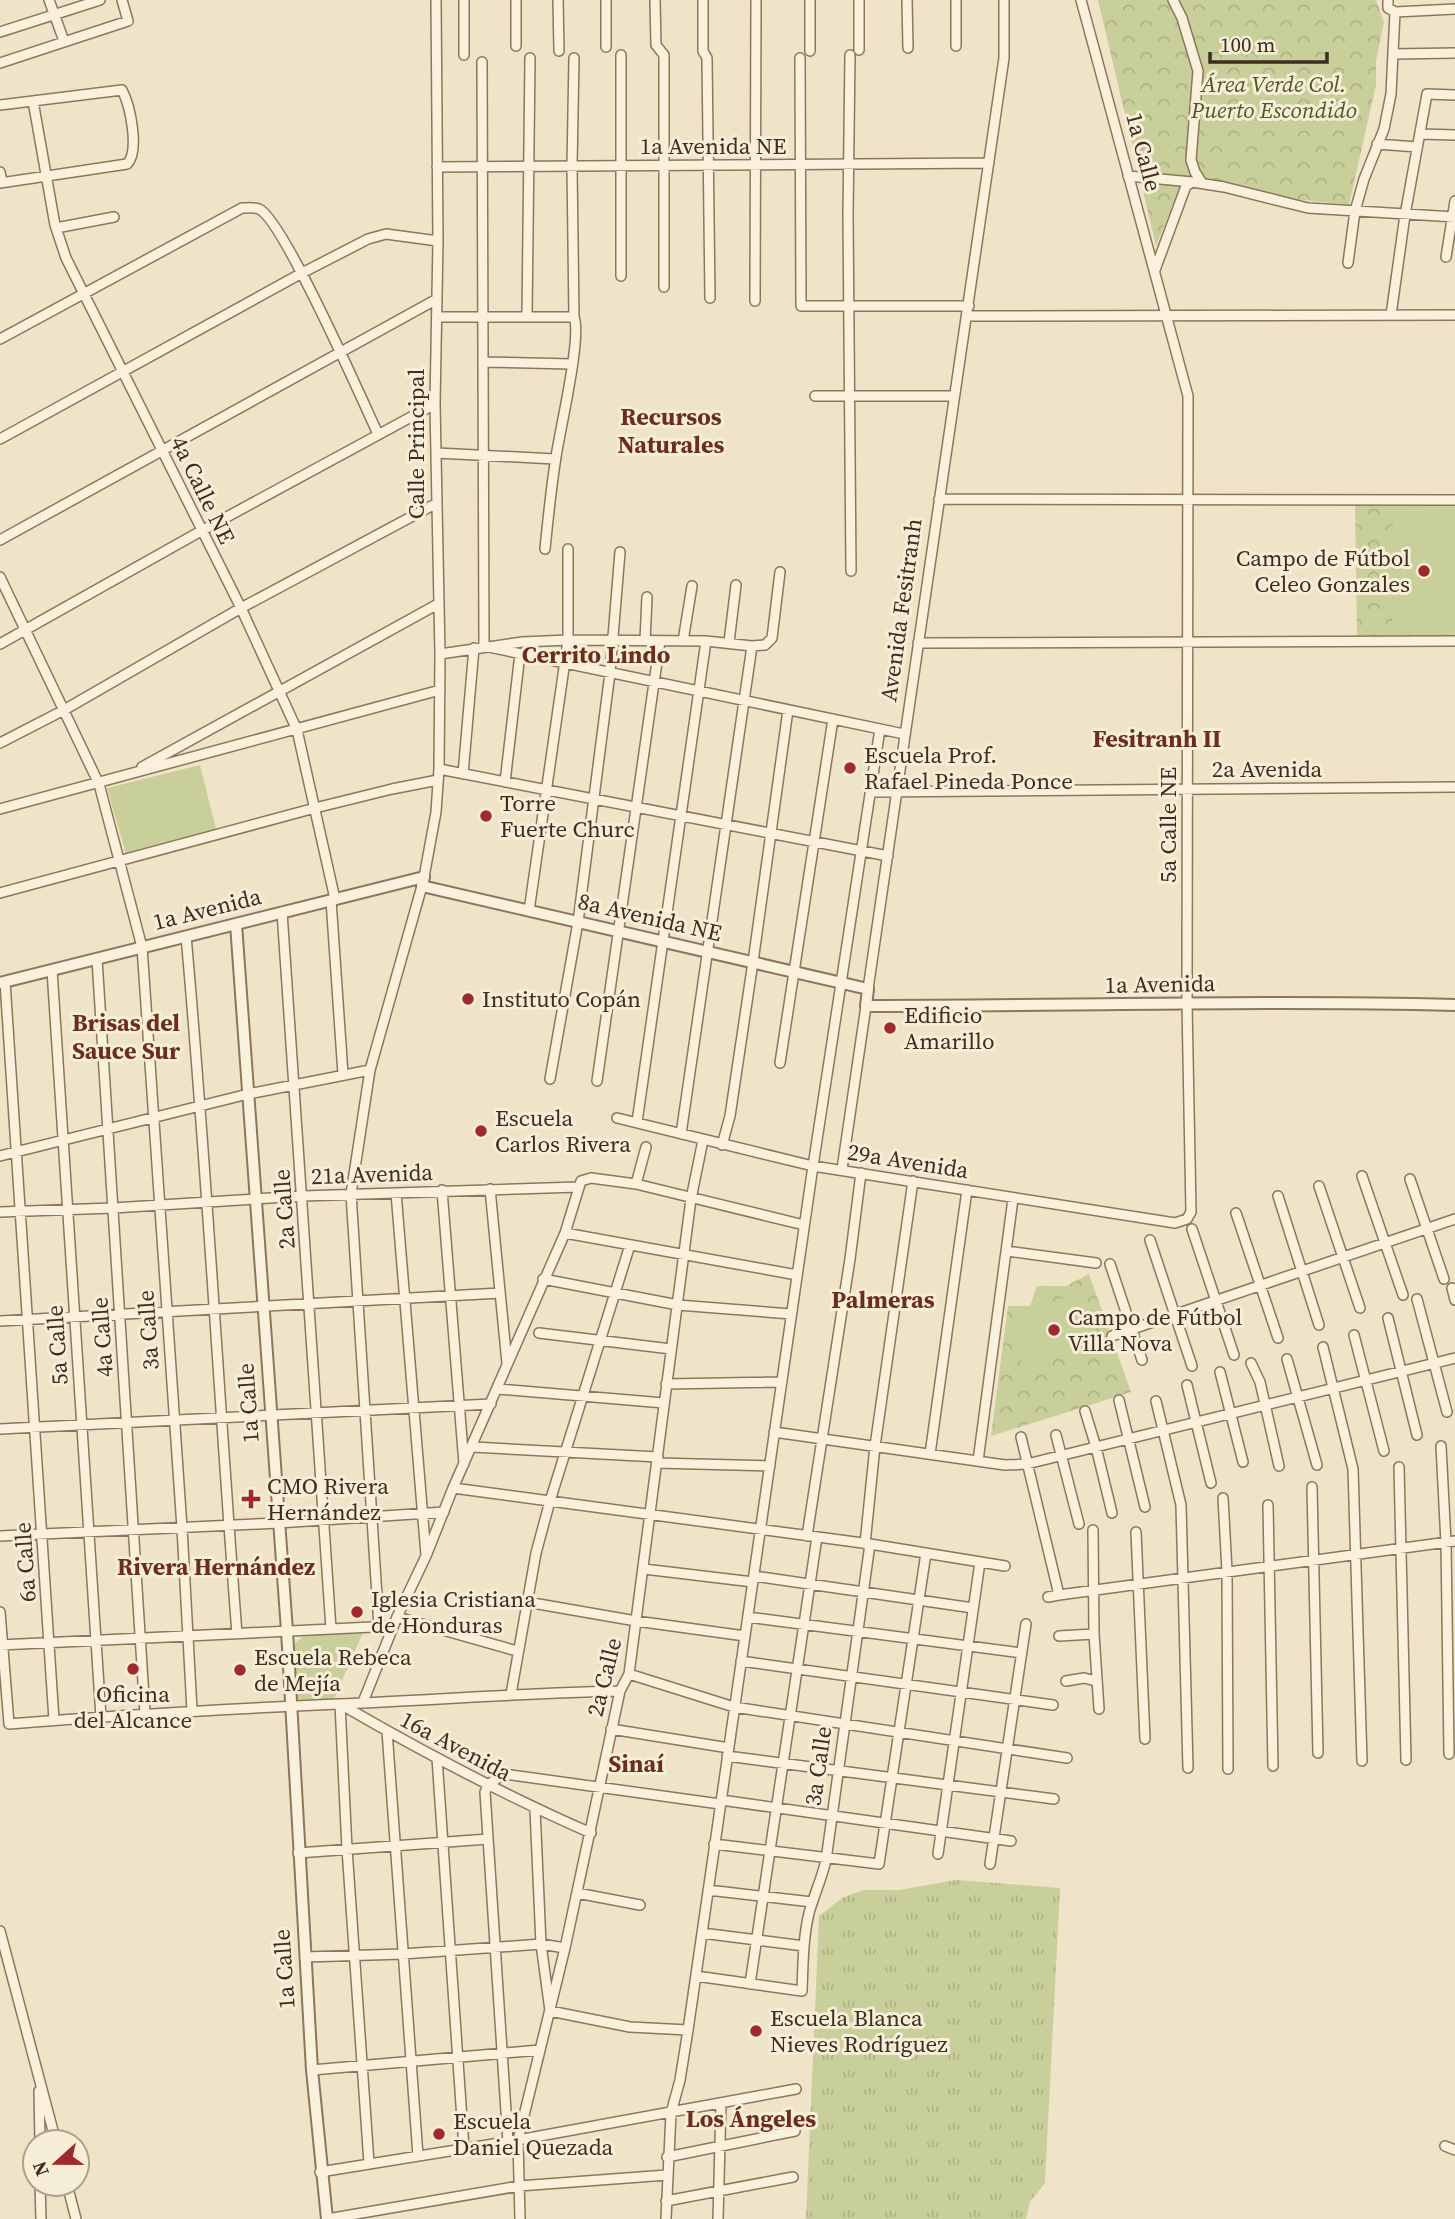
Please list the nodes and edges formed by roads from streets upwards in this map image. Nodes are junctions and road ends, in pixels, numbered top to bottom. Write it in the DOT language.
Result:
graph roads {
  1 [pos="49,0"];
  2 [pos="100,0"];
  3 [pos="122,0"];
  4 [pos="436,0"];
  5 [pos="464,0"];
  6 [pos="516,0"];
  7 [pos="558,0"];
  8 [pos="606,0"];
  9 [pos="655,0"];
  10 [pos="703,0"];
  11 [pos="755,0"];
  12 [pos="810,0"];
  13 [pos="859,0"];
  14 [pos="907,0"];
  15 [pos="957,0"];
  16 [pos="1004,0"];
  17 [pos="1081,0"];
  18 [pos="1173,0"];
  19 [pos="1388,0"];
  20 [pos="1455,9"];
  21 [pos="1395,12"];
  22 [pos="54,15"];
  23 [pos="0,32"];
  24 [pos="64,41"];
  25 [pos="516,46"];
  26 [pos="956,46"];
  27 [pos="606,47"];
  28 [pos="908,48"];
  29 [pos="859,50"];
  30 [pos="559,51"];
  31 [pos="810,51"];
  32 [pos="1455,53"];
  33 [pos="1393,54"];
  34 [pos="464,55"];
  35 [pos="621,55"];
  36 [pos="850,55"];
  37 [pos="530,58"];
  38 [pos="574,58"];
  39 [pos="800,58"];
  40 [pos="482,62"];
  41 [pos="0,63"];
  42 [pos="1455,95"];
  43 [pos="33,101"];
  44 [pos="0,105"];
  45 [pos="1420,134"];
  46 [pos="1455,135"];
  47 [pos="1377,144"];
  48 [pos="1417,147"];
  49 [pos="989,163"];
  50 [pos="754,164"];
  51 [pos="800,164"];
  52 [pos="848,164"];
  53 [pos="663,165"];
  54 [pos="709,165"];
  55 [pos="483,166"];
  56 [pos="529,166"];
  57 [pos="572,166"];
  58 [pos="622,166"];
  59 [pos="437,167"];
  60 [pos="0,172"];
  61 [pos="45,175"];
  62 [pos="1128,176"];
  63 [pos="1,182"];
  64 [pos="1197,183"];
  65 [pos="1455,201"];
  66 [pos="1355,211"];
  67 [pos="1405,215"];
  68 [pos="114,217"];
  69 [pos="1453,217"];
  70 [pos="56,228"];
  71 [pos="438,241"];
  72 [pos="1446,257"];
  73 [pos="1348,263"];
  74 [pos="1155,271"];
  75 [pos="302,273"];
  76 [pos="621,276"];
  77 [pos="664,287"];
  78 [pos="83,294"];
  79 [pos="710,298"];
  80 [pos="437,299"];
  81 [pos="755,301"];
  82 [pos="849,306"];
  83 [pos="968,311"];
  84 [pos="1167,315"];
  85 [pos="1391,315"];
  86 [pos="1455,315"];
  87 [pos="437,317"];
  88 [pos="483,317"];
  89 [pos="527,317"];
  90 [pos="574,317"];
  91 [pos="0,339"];
  92 [pos="340,354"];
  93 [pos="483,362"];
  94 [pos="572,364"];
  95 [pos="123,371"];
  96 [pos="815,396"];
  97 [pos="850,396"];
  98 [pos="954,396"];
  99 [pos="435,404"];
  100 [pos="378,434"];
  101 [pos="0,439"];
  102 [pos="163,452"];
  103 [pos="437,453"];
  104 [pos="483,455"];
  105 [pos="555,459"];
  106 [pos="939,499"];
  107 [pos="1189,499"];
  108 [pos="1455,500"];
  109 [pos="437,503"];
  110 [pos="201,531"];
  111 [pos="0,540"];
  112 [pos="568,549"];
  113 [pos="545,550"];
  114 [pos="620,552"];
  115 [pos="850,571"];
  116 [pos="780,572"];
  117 [pos="0,577"];
  118 [pos="736,585"];
  119 [pos="692,586"];
  120 [pos="647,597"];
  121 [pos="438,604"];
  122 [pos="241,608"];
  123 [pos="25,630"];
  124 [pos="568,640"];
  125 [pos="613,640"];
  126 [pos="645,641"];
  127 [pos="660,641"];
  128 [pos="683,641"];
  129 [pos="706,641"];
  130 [pos="1455,641"];
  131 [pos="729,642"];
  132 [pos="1188,642"];
  133 [pos="918,643"];
  134 [pos="0,644"];
  135 [pos="752,646"];
  136 [pos="479,647"];
  137 [pos="440,654"];
  138 [pos="520,654"];
  139 [pos="565,663"];
  140 [pos="610,673"];
  141 [pos="656,682"];
  142 [pos="279,690"];
  143 [pos="440,690"];
  144 [pos="699,691"];
  145 [pos="744,701"];
  146 [pos="64,710"];
  147 [pos="788,710"];
  148 [pos="833,719"];
  149 [pos="880,729"];
  150 [pos="297,730"];
  151 [pos="904,734"];
  152 [pos="0,743"];
  153 [pos="439,769"];
  154 [pos="129,774"];
  155 [pos="463,774"];
  156 [pos="438,780"];
  157 [pos="505,782"];
  158 [pos="99,784"];
  159 [pos="1455,787"];
  160 [pos="1187,789"];
  161 [pos="548,790"];
  162 [pos="870,792"];
  163 [pos="897,792"];
  164 [pos="593,799"];
  165 [pos="637,807"];
  166 [pos="315,808"];
  167 [pos="0,809"];
  168 [pos="682,816"];
  169 [pos="725,824"];
  170 [pos="770,833"];
  171 [pos="814,842"];
  172 [pos="861,851"];
  173 [pos="888,856"];
  174 [pos="119,862"];
  175 [pos="423,882"];
  176 [pos="0,893"];
  177 [pos="333,900"];
  178 [pos="529,911"];
  179 [pos="282,912"];
  180 [pos="578,922"];
  181 [pos="236,924"];
  182 [pos="619,932"];
  183 [pos="186,936"];
  184 [pos="663,942"];
  185 [pos="142,947"];
  186 [pos="708,952"];
  187 [pos="97,959"];
  188 [pos="754,962"];
  189 [pos="52,970"];
  190 [pos="794,972"];
  191 [pos="2,982"];
  192 [pos="841,982"];
  193 [pos="868,989"];
  194 [pos="1187,1004"];
  195 [pos="1455,1005"];
  196 [pos="866,1006"];
  197 [pos="780,1063"];
  198 [pos="370,1070"];
  199 [pos="343,1074"];
  200 [pos="550,1079"];
  201 [pos="597,1081"];
  202 [pos="295,1083"];
  203 [pos="248,1094"];
  204 [pos="201,1107"];
  205 [pos="617,1118"];
  206 [pos="155,1119"];
  207 [pos="637,1122"];
  208 [pos="108,1130"];
  209 [pos="681,1134"];
  210 [pos="702,1140"];
  211 [pos="63,1141"];
  212 [pos="722,1145"];
  213 [pos="646,1147"];
  214 [pos="17,1152"];
  215 [pos="0,1156"];
  216 [pos="813,1166"];
  217 [pos="842,1170"];
  218 [pos="861,1173"];
  219 [pos="1362,1176"];
  220 [pos="1410,1179"];
  221 [pos="913,1181"];
  222 [pos="636,1184"];
  223 [pos="1319,1186"];
  224 [pos="578,1187"];
  225 [pos="490,1189"];
  226 [pos="442,1190"];
  227 [pos="967,1190"];
  228 [pos="396,1193"];
  229 [pos="351,1194"];
  230 [pos="303,1196"];
  231 [pos="1278,1196"];
  232 [pos="255,1199"];
  233 [pos="691,1199"];
  234 [pos="1013,1199"];
  235 [pos="208,1201"];
  236 [pos="160,1204"];
  237 [pos="113,1208"];
  238 [pos="67,1210"];
  239 [pos="0,1212"];
  240 [pos="20,1212"];
  241 [pos="1191,1212"];
  242 [pos="1236,1213"];
  243 [pos="1455,1219"];
  244 [pos="804,1225"];
  245 [pos="1192,1229"];
  246 [pos="1427,1229"];
  247 [pos="565,1233"];
  248 [pos="1150,1240"];
  249 [pos="1386,1243"];
  250 [pos="630,1245"];
  251 [pos="1007,1251"];
  252 [pos="684,1256"];
  253 [pos="1343,1257"];
  254 [pos="1096,1263"];
  255 [pos="1110,1264"];
  256 [pos="1302,1271"];
  257 [pos="797,1275"];
  258 [pos="543,1279"];
  259 [pos="1444,1279"];
  260 [pos="1261,1285"];
  261 [pos="1452,1288"];
  262 [pos="617,1292"];
  263 [pos="500,1293"];
  264 [pos="1403,1295"];
  265 [pos="450,1296"];
  266 [pos="405,1298"];
  267 [pos="1417,1299"];
  268 [pos="1217,1300"];
  269 [pos="1455,1300"];
  270 [pos="358,1301"];
  271 [pos="310,1304"];
  272 [pos="678,1305"];
  273 [pos="263,1306"];
  274 [pos="1360,1308"];
  275 [pos="214,1309"];
  276 [pos="168,1311"];
  277 [pos="120,1314"];
  278 [pos="791,1314"];
  279 [pos="1173,1314"];
  280 [pos="74,1317"];
  281 [pos="1388,1318"];
  282 [pos="27,1319"];
  283 [pos="0,1321"];
  284 [pos="1319,1325"];
  285 [pos="1132,1329"];
  286 [pos="539,1333"];
  287 [pos="1354,1335"];
  288 [pos="1112,1336"];
  289 [pos="1278,1338"];
  290 [pos="601,1341"];
  291 [pos="1323,1347"];
  292 [pos="671,1349"];
  293 [pos="1234,1355"];
  294 [pos="1287,1359"];
  295 [pos="1455,1359"];
  296 [pos="1142,1360"];
  297 [pos="1251,1363"];
  298 [pos="1435,1364"];
  299 [pos="507,1365"];
  300 [pos="1192,1366"];
  301 [pos="1220,1372"];
  302 [pos="1401,1373"];
  303 [pos="1367,1381"];
  304 [pos="782,1382"];
  305 [pos="666,1384"];
  306 [pos="1188,1385"];
  307 [pos="1333,1389"];
  308 [pos="498,1390"];
  309 [pos="585,1396"];
  310 [pos="1297,1397"];
  311 [pos="1119,1401"];
  312 [pos="1156,1401"];
  313 [pos="664,1403"];
  314 [pos="491,1404"];
  315 [pos="458,1405"];
  316 [pos="1265,1405"];
  317 [pos="414,1406"];
  318 [pos="365,1409"];
  319 [pos="317,1411"];
  320 [pos="1085,1411"];
  321 [pos="1447,1412"];
  322 [pos="270,1414"];
  323 [pos="1232,1414"];
  324 [pos="220,1417"];
  325 [pos="174,1420"];
  326 [pos="127,1422"];
  327 [pos="1197,1422"];
  328 [pos="82,1425"];
  329 [pos="34,1427"];
  330 [pos="0,1429"];
  331 [pos="1163,1431"];
  332 [pos="774,1432"];
  333 [pos="1056,1435"];
  334 [pos="1417,1435"];
  335 [pos="1021,1437"];
  336 [pos="823,1439"];
  337 [pos="1129,1439"];
  338 [pos="875,1446"];
  339 [pos="1441,1446"];
  340 [pos="473,1447"];
  341 [pos="1096,1447"];
  342 [pos="568,1451"];
  343 [pos="1384,1451"];
  344 [pos="930,1454"];
  345 [pos="1062,1456"];
  346 [pos="658,1460"];
  347 [pos="978,1461"];
  348 [pos="1243,1462"];
  349 [pos="1027,1464"];
  350 [pos="1317,1465"];
  351 [pos="464,1466"];
  352 [pos="769,1466"];
  353 [pos="1279,1466"];
  354 [pos="1399,1467"];
  355 [pos="1211,1483"];
  356 [pos="1312,1487"];
  357 [pos="453,1488"];
  358 [pos="1223,1498"];
  359 [pos="550,1501"];
  360 [pos="1268,1504"];
  361 [pos="1145,1507"];
  362 [pos="444,1512"];
  363 [pos="1112,1513"];
  364 [pos="422,1514"];
  365 [pos="650,1514"];
  366 [pos="372,1517"];
  367 [pos="325,1520"];
  368 [pos="278,1524"];
  369 [pos="1079,1524"];
  370 [pos="229,1526"];
  371 [pos="182,1528"];
  372 [pos="134,1530"];
  373 [pos="761,1530"];
  374 [pos="1093,1530"];
  375 [pos="89,1532"];
  376 [pos="1136,1532"];
  377 [pos="42,1534"];
  378 [pos="0,1536"];
  379 [pos="812,1536"];
  380 [pos="1450,1542"];
  381 [pos="867,1544"];
  382 [pos="1402,1547"];
  383 [pos="926,1553"];
  384 [pos="1357,1553"];
  385 [pos="426,1556"];
  386 [pos="1312,1559"];
  387 [pos="979,1562"];
  388 [pos="1005,1566"];
  389 [pos="1269,1566"];
  390 [pos="644,1569"];
  391 [pos="1227,1571"];
  392 [pos="1184,1577"];
  393 [pos="753,1579"];
  394 [pos="810,1584"];
  395 [pos="1138,1584"];
  396 [pos="1093,1590"];
  397 [pos="863,1592"];
  398 [pos="1059,1595"];
  399 [pos="1048,1597"];
  400 [pos="919,1600"];
  401 [pos="527,1602"];
  402 [pos="973,1608"];
  403 [pos="0,1612"];
  404 [pos="397,1616"];
  405 [pos="748,1616"];
  406 [pos="636,1621"];
  407 [pos="804,1623"];
  408 [pos="1026,1624"];
  409 [pos="393,1626"];
  410 [pos="379,1627"];
  411 [pos="331,1629"];
  412 [pos="858,1629"];
  413 [pos="286,1631"];
  414 [pos="237,1634"];
  415 [pos="1094,1634"];
  416 [pos="188,1636"];
  417 [pos="745,1636"];
  418 [pos="1059,1636"];
  419 [pos="914,1637"];
  420 [pos="140,1638"];
  421 [pos="96,1640"];
  422 [pos="50,1642"];
  423 [pos="1,1645"];
  424 [pos="968,1645"];
  425 [pos="517,1651"];
  426 [pos="1022,1653"];
  427 [pos="741,1661"];
  428 [pos="797,1668"];
  429 [pos="629,1674"];
  430 [pos="852,1676"];
  431 [pos="1066,1681"];
  432 [pos="1096,1681"];
  433 [pos="907,1684"];
  434 [pos="620,1691"];
  435 [pos="961,1692"];
  436 [pos="511,1694"];
  437 [pos="1015,1700"];
  438 [pos="363,1702"];
  439 [pos="340,1704"];
  440 [pos="1053,1705"];
  441 [pos="291,1706"];
  442 [pos="734,1707"];
  443 [pos="192,1710"];
  444 [pos="1099,1710"];
  445 [pos="145,1713"];
  446 [pos="790,1716"];
  447 [pos="101,1717"];
  448 [pos="54,1720"];
  449 [pos="845,1724"];
  450 [pos="611,1729"];
  451 [pos="387,1731"];
  452 [pos="899,1732"];
  453 [pos="1145,1739"];
  454 [pos="954,1741"];
  455 [pos="1007,1749"];
  456 [pos="728,1752"];
  457 [pos="1318,1753"];
  458 [pos="1449,1754"];
  459 [pos="437,1758"];
  460 [pos="1067,1758"];
  461 [pos="1406,1760"];
  462 [pos="1362,1761"];
  463 [pos="783,1763"];
  464 [pos="1273,1766"];
  465 [pos="1188,1769"];
  466 [pos="1228,1769"];
  467 [pos="838,1771"];
  468 [pos="892,1778"];
  469 [pos="489,1784"];
  470 [pos="948,1785"];
  471 [pos="600,1787"];
  472 [pos="1001,1792"];
  473 [pos="1054,1799"];
  474 [pos="721,1802"];
  475 [pos="776,1808"];
  476 [pos="535,1809"];
  477 [pos="832,1816"];
  478 [pos="886,1824"];
  479 [pos="941,1831"];
  480 [pos="591,1833"];
  481 [pos="488,1839"];
  482 [pos="994,1839"];
  483 [pos="1011,1841"];
  484 [pos="443,1843"];
  485 [pos="714,1844"];
  486 [pos="395,1846"];
  487 [pos="347,1849"];
  488 [pos="770,1852"];
  489 [pos="298,1853"];
  490 [pos="938,1854"];
  491 [pos="826,1860"];
  492 [pos="990,1864"];
  493 [pos="708,1890"];
  494 [pos="577,1893"];
  495 [pos="763,1896"];
  496 [pos="812,1902"];
  497 [pos="640,1905"];
  498 [pos="0,1931"];
  499 [pos="702,1933"];
  500 [pos="757,1940"];
  501 [pos="541,1944"];
  502 [pos="804,1946"];
  503 [pos="496,1947"];
  504 [pos="565,1948"];
  505 [pos="449,1950"];
  506 [pos="403,1954"];
  507 [pos="354,1955"];
  508 [pos="305,1957"];
  509 [pos="696,1976"];
  510 [pos="750,1983"];
  511 [pos="550,2011"];
  512 [pos="688,2030"];
  513 [pos="540,2050"];
  514 [pos="503,2053"];
  515 [pos="457,2057"];
  516 [pos="411,2062"];
  517 [pos="362,2066"];
  518 [pos="312,2070"];
  519 [pos="39,2077"];
  520 [pos="796,2089"];
  521 [pos="721,2104"];
  522 [pos="671,2113"];
  523 [pos="40,2128"];
  524 [pos="52,2128"];
  525 [pos="795,2132"];
  526 [pos="513,2141"];
  527 [pos="1445,2146"];
  528 [pos="720,2147"];
  529 [pos="464,2148"];
  530 [pos="1455,2150"];
  531 [pos="418,2156"];
  532 [pos="667,2157"];
  533 [pos="369,2163"];
  534 [pos="320,2172"];
  535 [pos="667,2175"];
  536 [pos="793,2177"];
  537 [pos="519,2186"];
  538 [pos="720,2191"];
  539 [pos="40,2198"];
  540 [pos="71,2198"];
  541 [pos="666,2201"];
  542 [pos="41,2219"];
  543 [pos="76,2219"];
  544 [pos="327,2219"];
  545 [pos="520,2219"];
  546 [pos="666,2219"];
  547 [pos="718,2219"];
  1 -- 22 [label="street"];
  2 -- 22 [label="street"];
  3 -- 24 [label="street"];
  4 -- 59 [label="street, Calle Principal"];
  5 -- 34 [label="street"];
  6 -- 25 [label="street"];
  7 -- 30 [label="street"];
  8 -- 27 [label="street"];
  9 -- 53 [label="street"];
  10 -- 54 [label="street"];
  11 -- 50 [label="street"];
  12 -- 31 [label="street"];
  13 -- 29 [label="street"];
  14 -- 28 [label="street"];
  15 -- 26 [label="street"];
  16 -- 49 [label="street, Avenida Fesitranh"];
  17 -- 62 [label="street, 1a Calle"];
  18 -- 64 [label="street"];
  19 -- 21 [label="street"];
  20 -- 21 [label="street"];
  21 -- 33 [label="street"];
  22 -- 23 [label="street"];
  22 -- 24 [label="street"];
  24 -- 41 [label="street"];
  32 -- 33 [label="street"];
  33 -- 47 [label="street"];
  35 -- 58 [label="street"];
  36 -- 52 [label="street"];
  37 -- 56 [label="street"];
  38 -- 57 [label="street"];
  39 -- 51 [label="street"];
  40 -- 55 [label="street"];
  42 -- 45 [label="street"];
  43 -- 44 [label="street"];
  43 -- 61 [label="street, 4a Calle NE"];
  43 -- 61 [label="street"];
  45 -- 46 [label="street"];
  45 -- 48 [label="street"];
  47 -- 48 [label="street"];
  47 -- 66 [label="street"];
  48 -- 67 [label="street"];
  49 -- 52 [label="street, 1a Avenida NE"];
  49 -- 83 [label="street, Avenida Fesitranh"];
  50 -- 51 [label="street, 1a Avenida NE"];
  50 -- 54 [label="street, 1a Avenida NE"];
  50 -- 81 [label="street"];
  51 -- 52 [label="street, 1a Avenida NE"];
  51 -- 82 [label="street"];
  52 -- 82 [label="street"];
  53 -- 54 [label="street, 1a Avenida NE"];
  53 -- 58 [label="street, 1a Avenida NE"];
  53 -- 77 [label="street"];
  54 -- 79 [label="street"];
  55 -- 56 [label="street, 1a Avenida NE"];
  55 -- 59 [label="street, 1a Avenida NE"];
  55 -- 88 [label="street"];
  56 -- 57 [label="street, 1a Avenida NE"];
  56 -- 89 [label="street"];
  57 -- 58 [label="street, 1a Avenida NE"];
  57 -- 90 [label="street"];
  58 -- 76 [label="street"];
  59 -- 71 [label="street, Calle Principal"];
  60 -- 63 [label="street"];
  61 -- 63 [label="street"];
  61 -- 70 [label="street, 4a Calle NE"];
  62 -- 64 [label="street"];
  62 -- 74 [label="street, 1a Calle"];
  64 -- 66 [label="street"];
  64 -- 74 [label="street"];
  65 -- 69 [label="street"];
  66 -- 67 [label="street"];
  66 -- 73 [label="street"];
  67 -- 69 [label="street"];
  67 -- 85 [label="street"];
  68 -- 70 [label="street"];
  69 -- 72 [label="street"];
  70 -- 78 [label="street, 4a Calle NE"];
  71 -- 75 [label="street"];
  71 -- 80 [label="street, Calle Principal"];
  74 -- 84 [label="street, 1a Calle"];
  75 -- 78 [label="street"];
  75 -- 92 [label="street"];
  75 -- 95 [label="street"];
  78 -- 91 [label="street"];
  78 -- 95 [label="street, 4a Calle NE"];
  80 -- 87 [label="street, Calle Principal"];
  80 -- 92 [label="street"];
  82 -- 83 [label="street"];
  82 -- 97 [label="street"];
  83 -- 84 [label="street"];
  83 -- 98 [label="street, Avenida Fesitranh"];
  84 -- 85 [label="street"];
  84 -- 107 [label="street, 5a Calle NE"];
  85 -- 86 [label="street"];
  87 -- 88 [label="street"];
  87 -- 99 [label="street, Calle Principal"];
  88 -- 89 [label="street"];
  88 -- 93 [label="street"];
  89 -- 90 [label="street"];
  90 -- 94 [label="street"];
  92 -- 100 [label="street"];
  92 -- 102 [label="street"];
  93 -- 94 [label="street"];
  93 -- 104 [label="street"];
  94 -- 105 [label="street"];
  95 -- 101 [label="street"];
  95 -- 102 [label="street, 4a Calle NE"];
  96 -- 97 [label="street"];
  97 -- 98 [label="street"];
  97 -- 115 [label="street"];
  98 -- 106 [label="street, Avenida Fesitranh"];
  99 -- 100 [label="street"];
  99 -- 103 [label="street, Calle Principal"];
  100 -- 110 [label="street"];
  102 -- 110 [label="street, 4a Calle NE"];
  102 -- 111 [label="street"];
  103 -- 104 [label="street"];
  103 -- 109 [label="street, Calle Principal"];
  104 -- 105 [label="street"];
  104 -- 136 [label="street"];
  105 -- 113 [label="street"];
  106 -- 107 [label="street"];
  106 -- 133 [label="street, Avenida Fesitranh"];
  107 -- 108 [label="street"];
  107 -- 132 [label="street, 5a Calle NE"];
  109 -- 121 [label="street, Calle Principal"];
  109 -- 122 [label="street"];
  110 -- 122 [label="street, 4a Calle NE"];
  110 -- 123 [label="street"];
  112 -- 124 [label="street"];
  114 -- 125 [label="street"];
  116 -- 135 [label="street"];
  117 -- 123 [label="street, 3a Calle"];
  118 -- 131 [label="street"];
  119 -- 128 [label="street"];
  120 -- 126 [label="street"];
  121 -- 137 [label="street, Calle Principal"];
  121 -- 142 [label="street"];
  122 -- 142 [label="street, 4a Calle NE"];
  122 -- 146 [label="street"];
  123 -- 134 [label="street"];
  123 -- 146 [label="street, 3a Calle"];
  124 -- 125 [label="street"];
  124 -- 136 [label="street"];
  124 -- 139 [label="street"];
  125 -- 126 [label="street"];
  125 -- 140 [label="street"];
  126 -- 127 [label="street"];
  127 -- 128 [label="street"];
  127 -- 141 [label="street"];
  128 -- 129 [label="street"];
  129 -- 131 [label="street"];
  129 -- 144 [label="street"];
  130 -- 132 [label="street"];
  131 -- 135 [label="street"];
  132 -- 133 [label="street"];
  132 -- 160 [label="street, 5a Calle NE"];
  133 -- 151 [label="street, Avenida Fesitranh"];
  135 -- 145 [label="street"];
  136 -- 137 [label="street"];
  136 -- 138 [label="street"];
  136 -- 155 [label="street"];
  137 -- 143 [label="street, Calle Principal"];
  138 -- 139 [label="street"];
  138 -- 157 [label="street"];
  139 -- 140 [label="street"];
  139 -- 161 [label="street"];
  140 -- 141 [label="street"];
  140 -- 164 [label="street"];
  141 -- 144 [label="street"];
  141 -- 165 [label="street"];
  142 -- 150 [label="street, 4a Calle NE"];
  142 -- 154 [label="street"];
  143 -- 150 [label="street"];
  143 -- 153 [label="street, Calle Principal"];
  144 -- 145 [label="street"];
  144 -- 168 [label="street"];
  145 -- 147 [label="street"];
  145 -- 169 [label="street"];
  146 -- 152 [label="street"];
  146 -- 158 [label="street, 3a Calle"];
  147 -- 148 [label="street"];
  147 -- 170 [label="street"];
  148 -- 149 [label="street"];
  148 -- 171 [label="street"];
  149 -- 151 [label="street"];
  149 -- 162 [label="street"];
  150 -- 154 [label="street"];
  150 -- 166 [label="street, 4a Calle NE"];
  151 -- 163 [label="street, Avenida Fesitranh"];
  153 -- 155 [label="street"];
  153 -- 156 [label="street, Calle Principal"];
  154 -- 158 [label="street"];
  155 -- 157 [label="street"];
  156 -- 166 [label="street"];
  156 -- 175 [label="street, Calle Principal"];
  157 -- 161 [label="street"];
  158 -- 167 [label="street"];
  158 -- 174 [label="street, 3a Calle"];
  159 -- 160 [label="street, 2a Avenida"];
  160 -- 163 [label="street, 2a Avenida"];
  160 -- 194 [label="street, 5a Calle NE"];
  161 -- 164 [label="street"];
  161 -- 178 [label="street"];
  162 -- 163 [label="street, 2a Avenida"];
  162 -- 172 [label="street"];
  163 -- 173 [label="street, Avenida Fesitranh"];
  164 -- 165 [label="street"];
  164 -- 180 [label="street"];
  165 -- 168 [label="street"];
  165 -- 182 [label="street"];
  166 -- 174 [label="street"];
  166 -- 177 [label="street, 4a Calle NE"];
  168 -- 169 [label="street"];
  168 -- 184 [label="street"];
  169 -- 170 [label="street"];
  169 -- 186 [label="street"];
  170 -- 171 [label="street"];
  170 -- 188 [label="street"];
  171 -- 172 [label="street"];
  171 -- 190 [label="street"];
  172 -- 173 [label="street"];
  172 -- 192 [label="street"];
  173 -- 193 [label="street, Avenida Fesitranh"];
  174 -- 176 [label="street"];
  174 -- 185 [label="street, 3a Calle"];
  175 -- 177 [label="street, 1a Avenida"];
  175 -- 178 [label="street, 8a Avenida NE"];
  175 -- 198 [label="street, Calle Principal"];
  177 -- 179 [label="street, 1a Avenida"];
  177 -- 199 [label="street"];
  178 -- 180 [label="street, 8a Avenida NE"];
  179 -- 181 [label="street, 1a Avenida"];
  179 -- 202 [label="street, 2a Calle"];
  180 -- 182 [label="street, 8a Avenida NE"];
  180 -- 200 [label="street"];
  181 -- 183 [label="street, 1a Avenida"];
  181 -- 203 [label="street, 1a Calle"];
  182 -- 184 [label="street, 8a Avenida NE"];
  182 -- 201 [label="street"];
  183 -- 185 [label="street, 1a Avenida"];
  183 -- 204 [label="street"];
  184 -- 186 [label="street, 8a Avenida NE"];
  184 -- 207 [label="street"];
  185 -- 187 [label="street, 1a Avenida"];
  185 -- 206 [label="street, 3a Calle"];
  186 -- 188 [label="street, 8a Avenida NE"];
  186 -- 209 [label="street"];
  187 -- 189 [label="street, 1a Avenida"];
  187 -- 208 [label="street, 4a Calle"];
  188 -- 190 [label="street, 8a Avenida NE"];
  188 -- 212 [label="street"];
  189 -- 191 [label="street, 1a Avenida"];
  189 -- 211 [label="street, 5a Calle"];
  190 -- 192 [label="street, 8a Avenida NE"];
  190 -- 197 [label="street"];
  191 -- 214 [label="street, 6a Calle"];
  192 -- 193 [label="street, 8a Avenida NE"];
  192 -- 216 [label="street"];
  193 -- 196 [label="street, Avenida Fesitranh"];
  194 -- 195 [label="street, 1a Avenida"];
  194 -- 196 [label="street, 1a Avenida"];
  194 -- 241 [label="street, 5a Calle NE"];
  196 -- 217 [label="street, Avenida Fesitranh"];
  198 -- 199 [label="street"];
  198 -- 229 [label="street"];
  199 -- 202 [label="street"];
  202 -- 203 [label="street"];
  202 -- 230 [label="street, 2a Calle"];
  203 -- 204 [label="street"];
  203 -- 232 [label="street, 1a Calle"];
  204 -- 206 [label="street"];
  204 -- 235 [label="street"];
  205 -- 207 [label="street, 29a Avenida"];
  206 -- 208 [label="street"];
  206 -- 236 [label="street, 3a Calle"];
  207 -- 209 [label="street, 29a Avenida"];
  208 -- 211 [label="street"];
  208 -- 237 [label="street, 4a Calle"];
  209 -- 210 [label="street, 29a Avenida"];
  210 -- 212 [label="street, 29a Avenida"];
  210 -- 233 [label="street, 2a Calle"];
  211 -- 214 [label="street"];
  211 -- 238 [label="street, 5a Calle"];
  212 -- 216 [label="street, 29a Avenida"];
  213 -- 222 [label="street"];
  214 -- 215 [label="street"];
  214 -- 240 [label="street, 6a Calle"];
  216 -- 217 [label="street, 29a Avenida"];
  216 -- 244 [label="street"];
  217 -- 218 [label="street, 29a Avenida"];
  218 -- 221 [label="street, 29a Avenida"];
  218 -- 336 [label="street"];
  219 -- 249 [label="street"];
  220 -- 246 [label="street"];
  221 -- 227 [label="street, 29a Avenida"];
  221 -- 338 [label="street, 3a Calle"];
  222 -- 224 [label="street, 21a Avenida"];
  222 -- 233 [label="street, 21a Avenida"];
  223 -- 253 [label="street"];
  224 -- 225 [label="street, 21a Avenida"];
  224 -- 247 [label="street"];
  225 -- 226 [label="street, 21a Avenida"];
  225 -- 263 [label="street"];
  226 -- 228 [label="street, 21a Avenida"];
  226 -- 265 [label="street"];
  227 -- 234 [label="street, 29a Avenida"];
  227 -- 344 [label="street"];
  228 -- 229 [label="street, 21a Avenida"];
  228 -- 266 [label="street"];
  229 -- 230 [label="street, 21a Avenida"];
  229 -- 270 [label="street"];
  230 -- 232 [label="street, 21a Avenida"];
  230 -- 271 [label="street, 2a Calle"];
  231 -- 256 [label="street"];
  232 -- 235 [label="street, 21a Avenida"];
  232 -- 273 [label="street, 1a Calle"];
  233 -- 244 [label="street, 21a Avenida"];
  233 -- 252 [label="street, 2a Calle"];
  234 -- 241 [label="street, 29a Avenida"];
  234 -- 251 [label="street"];
  235 -- 236 [label="street, 21a Avenida"];
  235 -- 275 [label="street"];
  236 -- 237 [label="street, 21a Avenida"];
  236 -- 276 [label="street, 3a Calle"];
  237 -- 238 [label="street, 21a Avenida"];
  237 -- 277 [label="street, 4a Calle"];
  238 -- 240 [label="street, 21a Avenida"];
  238 -- 280 [label="street, 5a Calle"];
  239 -- 240 [label="street, 21a Avenida"];
  240 -- 282 [label="street, 6a Calle"];
  242 -- 260 [label="street"];
  243 -- 246 [label="street"];
  244 -- 257 [label="street"];
  245 -- 268 [label="street"];
  246 -- 249 [label="street"];
  246 -- 259 [label="street"];
  247 -- 250 [label="street"];
  247 -- 258 [label="street"];
  248 -- 279 [label="street"];
  249 -- 253 [label="street"];
  249 -- 264 [label="street"];
  250 -- 252 [label="street"];
  250 -- 262 [label="street"];
  251 -- 254 [label="street"];
  251 -- 347 [label="street"];
  252 -- 257 [label="street"];
  252 -- 272 [label="street, 2a Calle"];
  253 -- 256 [label="street"];
  253 -- 274 [label="street"];
  255 -- 285 [label="street"];
  256 -- 260 [label="street"];
  256 -- 284 [label="street"];
  257 -- 278 [label="street"];
  258 -- 262 [label="street"];
  258 -- 299 [label="street"];
  260 -- 268 [label="street"];
  260 -- 289 [label="street"];
  261 -- 269 [label="street"];
  262 -- 272 [label="street"];
  262 -- 290 [label="street"];
  263 -- 265 [label="street"];
  263 -- 299 [label="street"];
  265 -- 266 [label="street"];
  265 -- 315 [label="street"];
  266 -- 270 [label="street"];
  266 -- 317 [label="street"];
  267 -- 298 [label="street"];
  268 -- 279 [label="street"];
  268 -- 293 [label="street"];
  270 -- 271 [label="street"];
  270 -- 318 [label="street"];
  271 -- 273 [label="street"];
  271 -- 319 [label="street, 2a Calle"];
  272 -- 278 [label="street"];
  272 -- 292 [label="street, 2a Calle"];
  273 -- 275 [label="street"];
  273 -- 322 [label="street, 1a Calle"];
  275 -- 276 [label="street"];
  275 -- 324 [label="street"];
  276 -- 277 [label="street"];
  276 -- 325 [label="street, 3a Calle"];
  277 -- 280 [label="street"];
  277 -- 326 [label="street, 4a Calle"];
  278 -- 304 [label="street"];
  279 -- 285 [label="street"];
  279 -- 300 [label="street"];
  280 -- 282 [label="street"];
  280 -- 328 [label="street, 5a Calle"];
  281 -- 302 [label="street"];
  282 -- 283 [label="street"];
  282 -- 329 [label="street, 6a Calle"];
  285 -- 288 [label="street"];
  285 -- 296 [label="street"];
  286 -- 290 [label="street"];
  287 -- 303 [label="street"];
  290 -- 292 [label="street"];
  290 -- 309 [label="street"];
  291 -- 307 [label="street"];
  292 -- 305 [label="street, 2a Calle"];
  294 -- 310 [label="street"];
  295 -- 298 [label="street"];
  297 -- 316 [label="street"];
  298 -- 302 [label="street"];
  298 -- 321 [label="street"];
  299 -- 308 [label="street"];
  301 -- 323 [label="street"];
  302 -- 303 [label="street"];
  302 -- 334 [label="street"];
  303 -- 307 [label="street"];
  303 -- 343 [label="street"];
  304 -- 305 [label="street"];
  304 -- 332 [label="street"];
  305 -- 313 [label="street, 2a Calle"];
  306 -- 327 [label="street"];
  307 -- 310 [label="street"];
  307 -- 384 [label="street"];
  308 -- 309 [label="street"];
  308 -- 314 [label="street"];
  309 -- 313 [label="street"];
  309 -- 342 [label="street"];
  310 -- 316 [label="street"];
  310 -- 350 [label="street"];
  311 -- 337 [label="street"];
  312 -- 331 [label="street"];
  313 -- 346 [label="street, 2a Calle"];
  314 -- 315 [label="street"];
  314 -- 340 [label="street"];
  315 -- 317 [label="street"];
  315 -- 351 [label="street"];
  316 -- 323 [label="street"];
  316 -- 353 [label="street"];
  317 -- 318 [label="street"];
  317 -- 364 [label="street"];
  318 -- 319 [label="street"];
  318 -- 366 [label="street"];
  319 -- 322 [label="street"];
  319 -- 367 [label="street, 2a Calle"];
  320 -- 341 [label="street"];
  322 -- 324 [label="street"];
  322 -- 368 [label="street, 1a Calle"];
  323 -- 327 [label="street"];
  323 -- 348 [label="street"];
  324 -- 325 [label="street"];
  324 -- 370 [label="street"];
  325 -- 326 [label="street"];
  325 -- 371 [label="street, 3a Calle"];
  326 -- 328 [label="street"];
  326 -- 372 [label="street, 4a Calle"];
  327 -- 331 [label="street"];
  327 -- 355 [label="street"];
  328 -- 329 [label="street"];
  328 -- 375 [label="street, 5a Calle"];
  329 -- 330 [label="street"];
  329 -- 377 [label="street, 6a Calle"];
  331 -- 337 [label="street"];
  331 -- 392 [label="street"];
  332 -- 336 [label="street"];
  332 -- 352 [label="street"];
  333 -- 345 [label="street"];
  335 -- 349 [label="street"];
  336 -- 338 [label="street"];
  336 -- 379 [label="street"];
  337 -- 341 [label="street"];
  337 -- 361 [label="street"];
  338 -- 344 [label="street"];
  338 -- 381 [label="street, 3a Calle"];
  339 -- 380 [label="street"];
  340 -- 342 [label="street"];
  340 -- 351 [label="street"];
  341 -- 345 [label="street"];
  341 -- 363 [label="street"];
  342 -- 346 [label="street"];
  342 -- 359 [label="street"];
  344 -- 347 [label="street"];
  345 -- 349 [label="street"];
  345 -- 369 [label="street"];
  346 -- 352 [label="street"];
  346 -- 365 [label="street, 2a Calle"];
  347 -- 349 [label="street"];
  349 -- 398 [label="street"];
  351 -- 357 [label="street"];
  352 -- 373 [label="street"];
  354 -- 382 [label="street"];
  356 -- 386 [label="street"];
  357 -- 359 [label="street"];
  357 -- 362 [label="street"];
  358 -- 391 [label="street"];
  359 -- 365 [label="street"];
  359 -- 401 [label="street"];
  360 -- 389 [label="street"];
  362 -- 364 [label="street"];
  362 -- 385 [label="street"];
  364 -- 366 [label="street"];
  364 -- 385 [label="street"];
  365 -- 373 [label="street"];
  365 -- 390 [label="street, 2a Calle"];
  366 -- 367 [label="street"];
  366 -- 410 [label="street"];
  367 -- 368 [label="street"];
  367 -- 411 [label="street, 2a Calle"];
  368 -- 370 [label="street"];
  368 -- 413 [label="street, 1a Calle"];
  370 -- 371 [label="street"];
  370 -- 414 [label="street"];
  371 -- 372 [label="street"];
  371 -- 416 [label="street, 3a Calle"];
  372 -- 375 [label="street"];
  372 -- 420 [label="street, 4a Calle"];
  373 -- 379 [label="street"];
  373 -- 393 [label="street"];
  374 -- 396 [label="street"];
  375 -- 377 [label="street"];
  375 -- 421 [label="street, 5a Calle"];
  376 -- 395 [label="street"];
  377 -- 378 [label="street"];
  377 -- 422 [label="street, 6a Calle"];
  379 -- 381 [label="street"];
  379 -- 394 [label="street"];
  380 -- 382 [label="street"];
  380 -- 458 [label="street"];
  381 -- 383 [label="street"];
  381 -- 397 [label="street, 3a Calle"];
  382 -- 384 [label="street"];
  382 -- 461 [label="street"];
  383 -- 387 [label="street"];
  383 -- 400 [label="street"];
  384 -- 386 [label="street"];
  384 -- 462 [label="street"];
  385 -- 404 [label="street"];
  386 -- 389 [label="street"];
  386 -- 457 [label="street"];
  387 -- 388 [label="street"];
  387 -- 402 [label="street"];
  389 -- 391 [label="street"];
  389 -- 464 [label="street"];
  390 -- 393 [label="street"];
  390 -- 406 [label="street, 2a Calle"];
  391 -- 392 [label="street"];
  391 -- 466 [label="street"];
  392 -- 395 [label="street"];
  392 -- 465 [label="street"];
  393 -- 394 [label="street"];
  393 -- 405 [label="street"];
  394 -- 397 [label="street"];
  394 -- 407 [label="street"];
  395 -- 396 [label="street"];
  395 -- 453 [label="street"];
  396 -- 398 [label="street"];
  396 -- 415 [label="street"];
  397 -- 400 [label="street"];
  397 -- 412 [label="street, 3a Calle"];
  398 -- 399 [label="street"];
  400 -- 402 [label="street"];
  400 -- 419 [label="street"];
  401 -- 406 [label="street"];
  401 -- 425 [label="street"];
  402 -- 424 [label="street"];
  403 -- 423 [label="street"];
  404 -- 409 [label="street"];
  404 -- 425 [label="street"];
  405 -- 407 [label="street"];
  405 -- 417 [label="street"];
  406 -- 417 [label="street"];
  406 -- 429 [label="street, 2a Calle"];
  407 -- 412 [label="street"];
  407 -- 428 [label="street"];
  408 -- 426 [label="street"];
  409 -- 410 [label="street"];
  409 -- 438 [label="street"];
  410 -- 411 [label="street"];
  411 -- 413 [label="street"];
  412 -- 419 [label="street"];
  412 -- 430 [label="street, 3a Calle"];
  413 -- 414 [label="street"];
  413 -- 441 [label="street, 1a Calle"];
  414 -- 416 [label="street"];
  415 -- 418 [label="street"];
  415 -- 432 [label="street"];
  416 -- 420 [label="street"];
  416 -- 443 [label="street, 3a Calle"];
  417 -- 427 [label="street"];
  419 -- 424 [label="street"];
  419 -- 433 [label="street"];
  420 -- 421 [label="street"];
  420 -- 445 [label="street, 4a Calle"];
  421 -- 422 [label="street"];
  421 -- 447 [label="street, 5a Calle"];
  422 -- 423 [label="street"];
  422 -- 448 [label="street, 6a Calle"];
  423 -- 448 [label="street"];
  424 -- 426 [label="street"];
  424 -- 435 [label="street"];
  425 -- 436 [label="street"];
  426 -- 437 [label="street"];
  427 -- 428 [label="street"];
  427 -- 442 [label="street"];
  428 -- 430 [label="street"];
  428 -- 446 [label="street"];
  429 -- 434 [label="street, 2a Calle"];
  429 -- 442 [label="street"];
  430 -- 433 [label="street"];
  430 -- 449 [label="street, 3a Calle"];
  431 -- 432 [label="street"];
  432 -- 444 [label="street"];
  433 -- 435 [label="street"];
  433 -- 452 [label="street"];
  434 -- 436 [label="street"];
  434 -- 450 [label="street, 2a Calle"];
  435 -- 437 [label="street"];
  435 -- 454 [label="street"];
  436 -- 438 [label="street"];
  437 -- 440 [label="street"];
  437 -- 455 [label="street"];
  438 -- 439 [label="street"];
  439 -- 441 [label="street"];
  439 -- 451 [label="street, 16a Avenida"];
  439 -- 487 [label="street"];
  441 -- 443 [label="street"];
  441 -- 489 [label="street, 1a Calle"];
  442 -- 446 [label="street"];
  442 -- 456 [label="street"];
  443 -- 445 [label="street"];
  445 -- 447 [label="street"];
  446 -- 449 [label="street"];
  446 -- 463 [label="street"];
  447 -- 448 [label="street"];
  449 -- 452 [label="street"];
  449 -- 467 [label="street, 3a Calle"];
  450 -- 456 [label="street"];
  450 -- 471 [label="street, 2a Calle"];
  451 -- 459 [label="street, 16a Avenida"];
  451 -- 486 [label="street"];
  452 -- 454 [label="street"];
  452 -- 468 [label="street"];
  454 -- 455 [label="street"];
  454 -- 470 [label="street"];
  455 -- 460 [label="street"];
  455 -- 472 [label="street"];
  456 -- 463 [label="street"];
  456 -- 474 [label="street"];
  459 -- 469 [label="street, 16a Avenida"];
  459 -- 484 [label="street"];
  463 -- 467 [label="street"];
  463 -- 475 [label="street"];
  467 -- 468 [label="street"];
  467 -- 477 [label="street, 3a Calle"];
  468 -- 470 [label="street"];
  468 -- 478 [label="street"];
  469 -- 471 [label="street"];
  469 -- 476 [label="street, 16a Avenida"];
  469 -- 481 [label="street"];
  470 -- 472 [label="street"];
  470 -- 479 [label="street"];
  471 -- 474 [label="street"];
  471 -- 480 [label="street, 2a Calle"];
  472 -- 473 [label="street"];
  472 -- 482 [label="street"];
  474 -- 475 [label="street"];
  474 -- 485 [label="street"];
  475 -- 477 [label="street"];
  475 -- 488 [label="street"];
  476 -- 480 [label="street, 16a Avenida"];
  476 -- 501 [label="street"];
  477 -- 478 [label="street"];
  477 -- 491 [label="street, 3a Calle"];
  478 -- 479 [label="street"];
  478 -- 491 [label="street"];
  479 -- 482 [label="street"];
  479 -- 490 [label="street"];
  480 -- 494 [label="street, 2a Calle"];
  481 -- 484 [label="street"];
  481 -- 503 [label="street"];
  482 -- 483 [label="street"];
  482 -- 492 [label="street"];
  484 -- 486 [label="street"];
  484 -- 505 [label="street"];
  485 -- 488 [label="street"];
  485 -- 493 [label="street"];
  486 -- 487 [label="street"];
  486 -- 506 [label="street"];
  487 -- 489 [label="street"];
  487 -- 507 [label="street"];
  488 -- 491 [label="street"];
  488 -- 495 [label="street"];
  489 -- 508 [label="street, 1a Calle"];
  491 -- 496 [label="street, 3a Calle"];
  493 -- 495 [label="street"];
  493 -- 499 [label="street"];
  494 -- 497 [label="street"];
  494 -- 504 [label="street, 2a Calle"];
  495 -- 496 [label="street"];
  495 -- 500 [label="street"];
  496 -- 502 [label="street, 3a Calle"];
  498 -- 519 [label="street"];
  499 -- 500 [label="street"];
  499 -- 509 [label="street"];
  500 -- 502 [label="street"];
  500 -- 510 [label="street"];
  501 -- 503 [label="street"];
  501 -- 504 [label="street"];
  501 -- 511 [label="street"];
  502 -- 510 [label="street, 3a Calle"];
  503 -- 505 [label="street"];
  503 -- 514 [label="street"];
  504 -- 511 [label="street, 2a Calle"];
  505 -- 506 [label="street"];
  505 -- 515 [label="street"];
  506 -- 507 [label="street"];
  506 -- 516 [label="street"];
  507 -- 508 [label="street"];
  507 -- 517 [label="street"];
  508 -- 518 [label="street, 1a Calle"];
  509 -- 510 [label="street"];
  509 -- 512 [label="street"];
  511 -- 512 [label="street"];
  511 -- 513 [label="street, 2a Calle"];
  512 -- 522 [label="street"];
  513 -- 514 [label="street"];
  513 -- 526 [label="street, 2a Calle"];
  514 -- 515 [label="street"];
  514 -- 526 [label="street"];
  515 -- 516 [label="street"];
  515 -- 529 [label="street"];
  516 -- 517 [label="street"];
  516 -- 531 [label="street"];
  517 -- 518 [label="street"];
  517 -- 533 [label="street"];
  518 -- 534 [label="street, 1a Calle"];
  519 -- 523 [label="street"];
  519 -- 524 [label="street"];
  520 -- 521 [label="street"];
  521 -- 522 [label="street"];
  521 -- 528 [label="street"];
  522 -- 526 [label="street"];
  522 -- 532 [label="street"];
  525 -- 528 [label="street"];
  526 -- 529 [label="street"];
  526 -- 537 [label="street, 2a Calle"];
  527 -- 530 [label="street"];
  528 -- 532 [label="street"];
  528 -- 538 [label="street"];
  529 -- 531 [label="street"];
  531 -- 533 [label="street"];
  532 -- 535 [label="street"];
  533 -- 534 [label="street"];
  534 -- 544 [label="street"];
  535 -- 537 [label="street"];
  535 -- 541 [label="street"];
  536 -- 538 [label="street"];
  537 -- 544 [label="street"];
  537 -- 545 [label="street, 2a Calle"];
  538 -- 541 [label="street"];
  538 -- 547 [label="street"];
  539 -- 542 [label="street"];
  540 -- 543 [label="street"];
  541 -- 546 [label="street"];
}
